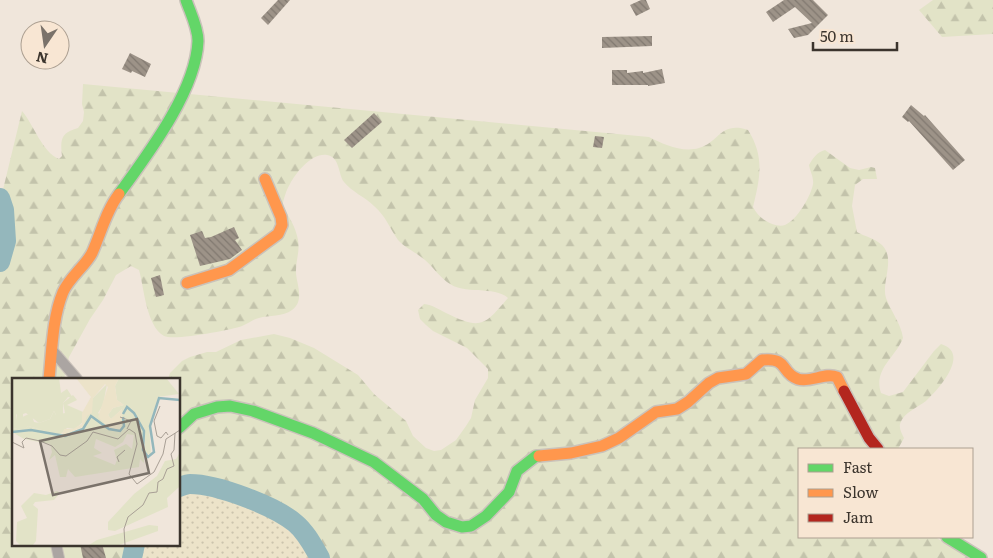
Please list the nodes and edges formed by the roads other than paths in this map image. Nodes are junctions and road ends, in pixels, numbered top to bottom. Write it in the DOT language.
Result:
graph roads {
  1 [pos="186,0"];
  2 [pos="265,179"];
  3 [pos="187,283"];
  4 [pos="52,350"];
  5 [pos="49,378"];
  6 [pos="76,378"];
  7 [pos="180,427"];
  8 [pos="877,448"];
  9 [pos="949,538"];
  10 [pos="981,558"];
  1 -- 4 [label="street"];
  2 -- 3 [label="street"];
  4 -- 5 [label="street"];
  4 -- 6 [label="street"];
  7 -- 8 [label="street"];
  9 -- 10 [label="street"];
}
